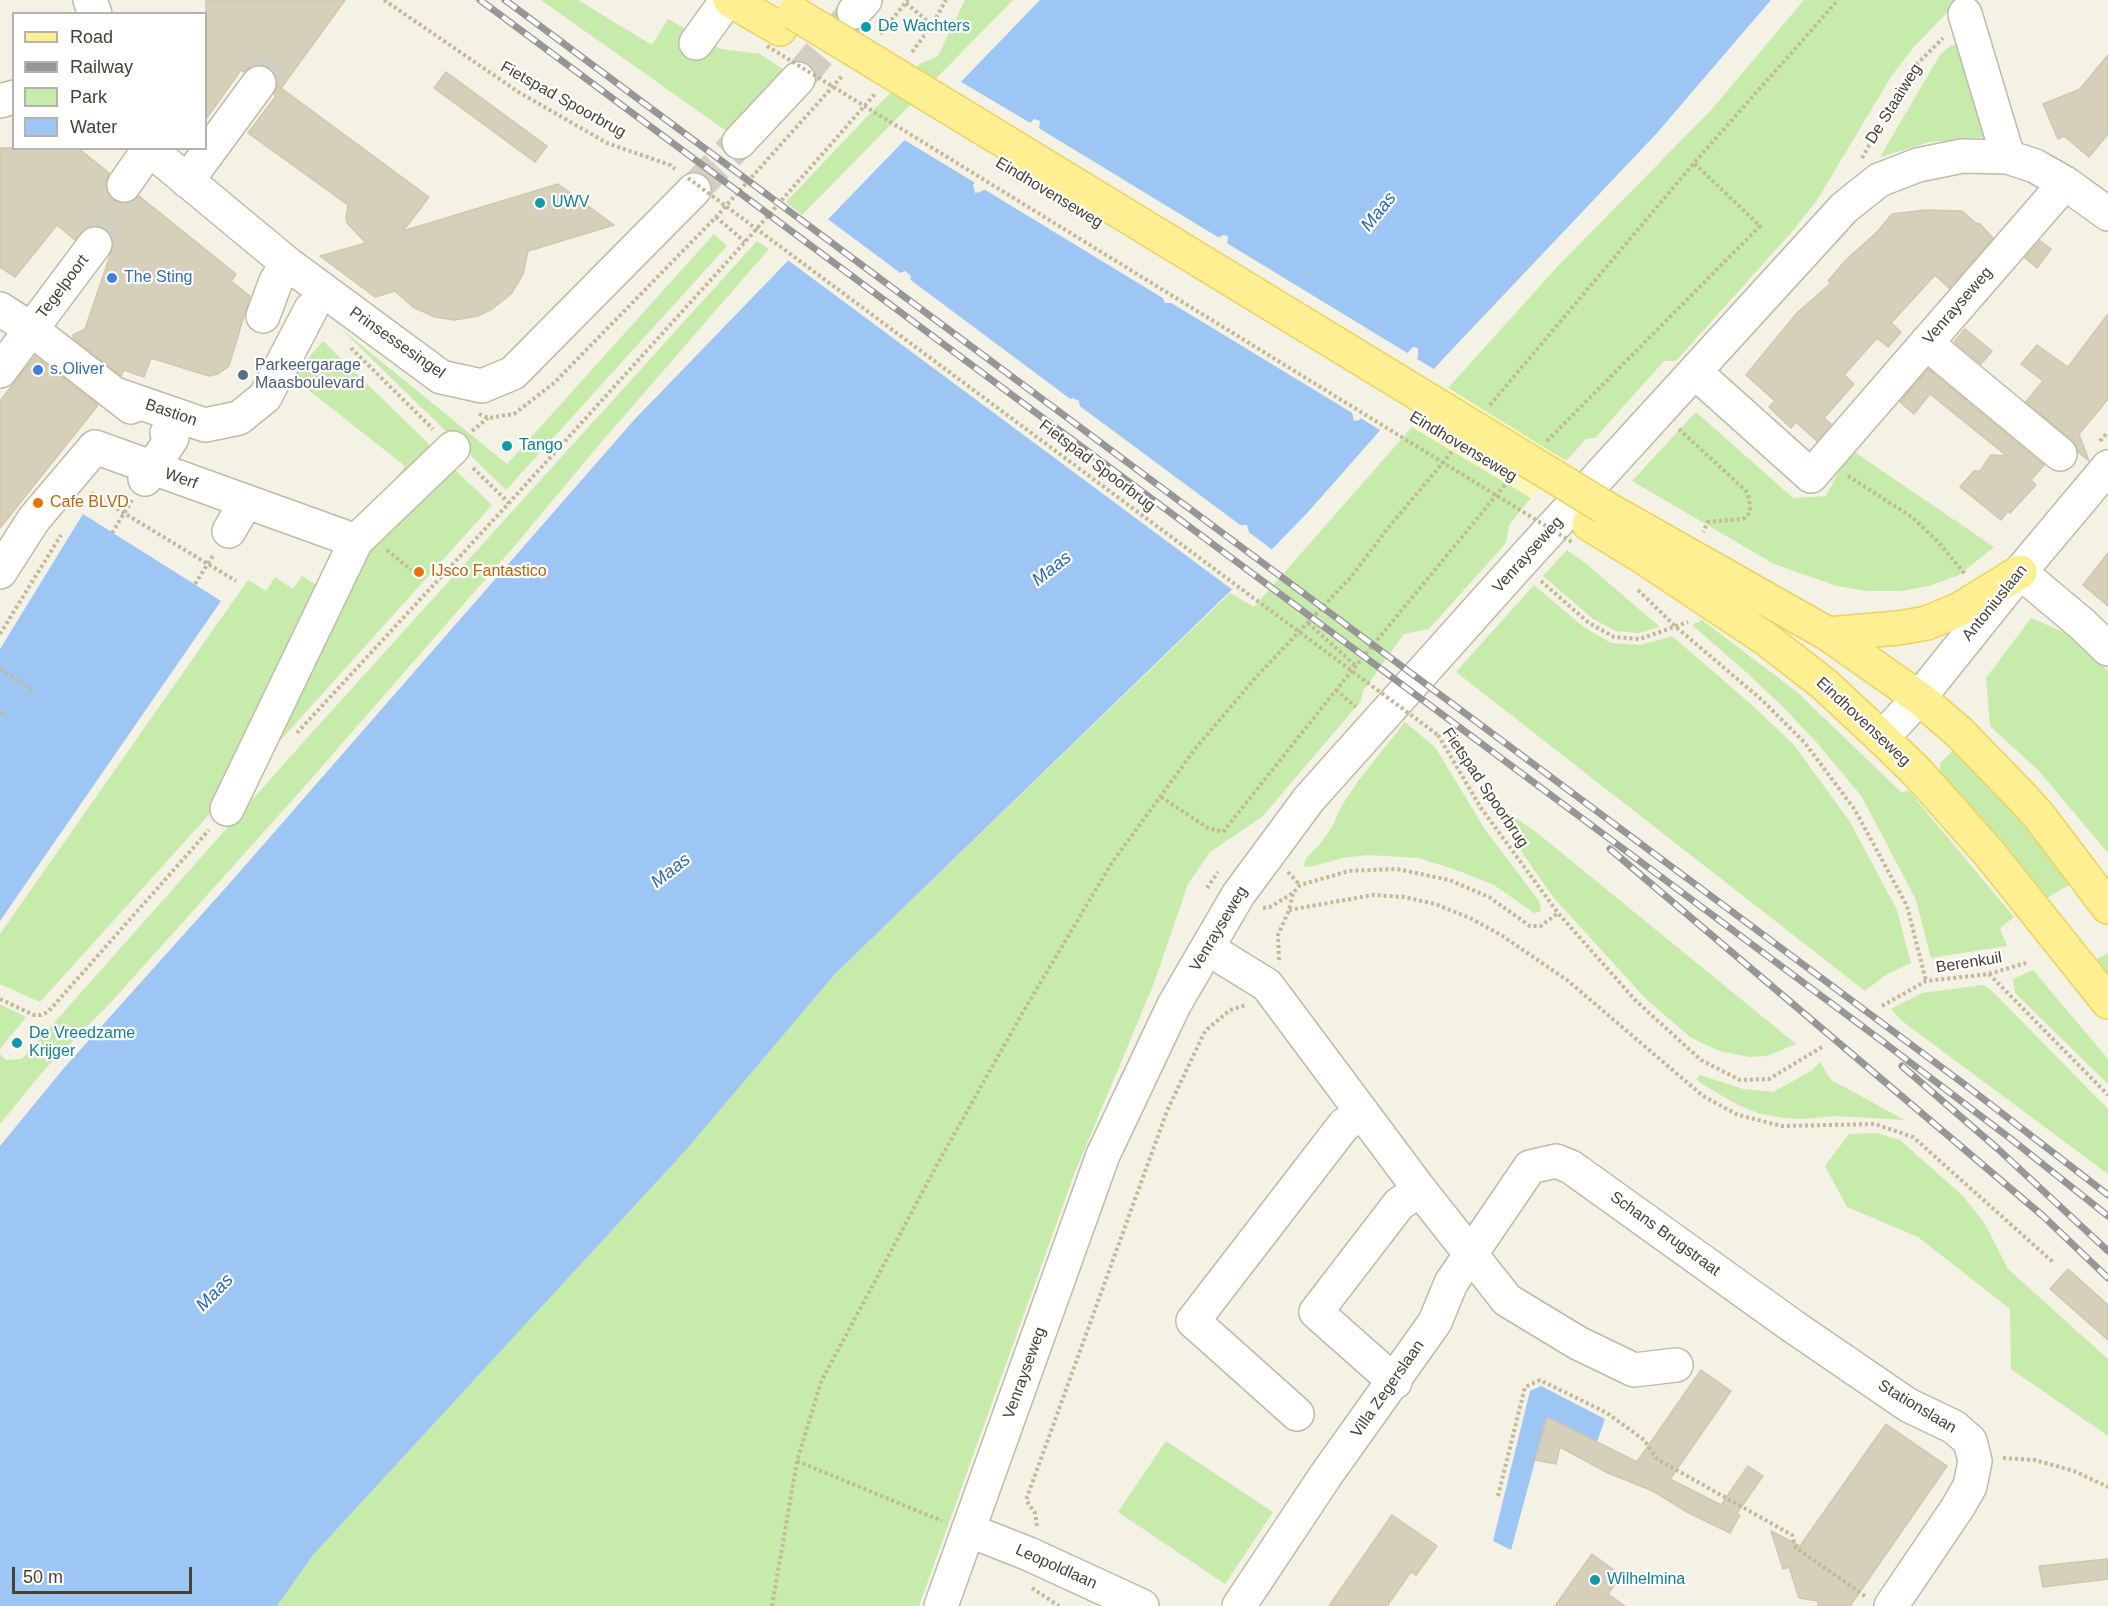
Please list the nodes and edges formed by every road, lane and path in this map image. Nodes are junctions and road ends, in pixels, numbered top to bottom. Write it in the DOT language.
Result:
graph roads {
  1 [pos="384,0"];
  2 [pos="728,0"];
  3 [pos="946,0"];
  4 [pos="1838,0"];
  5 [pos="906,3"];
  6 [pos="1965,14"];
  7 [pos="778,22"];
  8 [pos="932,25"];
  9 [pos="696,43"];
  10 [pos="908,56"];
  11 [pos="798,79"];
  12 [pos="259,83"];
  13 [pos="877,91"];
  14 [pos="796,129"];
  15 [pos="739,142"];
  16 [pos="147,150"];
  17 [pos="149,150"];
  18 [pos="2008,157"];
  19 [pos="1862,160"];
  20 [pos="1694,163"];
  21 [pos="187,181"];
  22 [pos="2065,183"];
  23 [pos="691,184"];
  24 [pos="124,185"];
  25 [pos="2108,214"];
  26 [pos="716,217"];
  27 [pos="745,242"];
  28 [pos="95,244"];
  29 [pos="288,264"];
  30 [pos="0,309"];
  31 [pos="311,309"];
  32 [pos="264,316"];
  33 [pos="31,329"];
  34 [pos="344,341"];
  35 [pos="1926,343"];
  36 [pos="0,371"];
  37 [pos="1695,372"];
  38 [pos="134,404"];
  39 [pos="1660,411"];
  40 [pos="1484,412"];
  41 [pos="488,418"];
  42 [pos="1462,440"];
  43 [pos="1541,447"];
  44 [pos="453,448"];
  45 [pos="2060,454"];
  46 [pos="1825,460"];
  47 [pos="2108,467"];
  48 [pos="149,474"];
  49 [pos="1509,481"];
  50 [pos="74,489"];
  51 [pos="246,502"];
  52 [pos="509,503"];
  53 [pos="124,513"];
  54 [pos="1588,524"];
  55 [pos="49,527"];
  56 [pos="229,531"];
  57 [pos="112,532"];
  58 [pos="1701,536"];
  59 [pos="356,542"];
  60 [pos="0,547"];
  61 [pos="398,559"];
  62 [pos="208,563"];
  63 [pos="1520,563"];
  64 [pos="411,570"];
  65 [pos="2020,572"];
  66 [pos="7,580"];
  67 [pos="236,581"];
  68 [pos="1971,581"];
  69 [pos="195,584"];
  70 [pos="1308,623"];
  71 [pos="0,634"];
  72 [pos="1828,634"];
  73 [pos="2108,649"];
  74 [pos="1357,667"];
  75 [pos="0,669"];
  76 [pos="34,691"];
  77 [pos="1919,698"];
  78 [pos="0,712"];
  79 [pos="6,716"];
  80 [pos="1882,738"];
  81 [pos="292,739"];
  82 [pos="1161,797"];
  83 [pos="227,809"];
  84 [pos="1293,893"];
  85 [pos="1238,895"];
  86 [pos="2108,907"];
  87 [pos="1289,910"];
  88 [pos="1558,914"];
  89 [pos="1207,948"];
  90 [pos="2029,962"];
  91 [pos="1989,975"];
  92 [pos="1926,981"];
  93 [pos="1267,985"];
  94 [pos="0,999"];
  95 [pos="2108,1002"];
  96 [pos="1882,1006"];
  97 [pos="1822,1047"];
  98 [pos="2108,1095"];
  99 [pos="1362,1112"];
  100 [pos="1530,1167"];
  101 [pos="1420,1190"];
  102 [pos="1470,1253"];
  103 [pos="2054,1263"];
  104 [pos="1794,1327"];
  105 [pos="1676,1365"];
  106 [pos="1395,1382"];
  107 [pos="1297,1414"];
  108 [pos="797,1461"];
  109 [pos="1975,1461"];
  110 [pos="2108,1487"];
  111 [pos="1498,1496"];
  112 [pos="954,1525"];
  113 [pos="1029,1554"];
  114 [pos="1880,1603"];
  115 [pos="772,1606"];
  116 [pos="941,1606"];
  117 [pos="1059,1606"];
  118 [pos="1142,1606"];
  119 [pos="1239,1606"];
  1 -- 23 [label="path, Fietspad Spoorbrug"];
  2 -- 7 [label="main road, Eindhovenseweg"];
  2 -- 9 [label="street"];
  3 -- 8 [label="path"];
  4 -- 20 [label="path"];
  5 -- 8 [label="path"];
  6 -- 18 [label="street"];
  6 -- 19 [label="path, De Staaiweg"];
  7 -- 54 [label="main road, Eindhovenseweg"];
  7 -- 54 [label="path, bridge"];
  8 -- 10 [label="path"];
  11 -- 15 [label="street"];
  12 -- 21 [label="street"];
  13 -- 27 [label="path"];
  14 -- 26 [label="path"];
  16 -- 24 [label="street"];
  17 -- 21 [label="street, Prinsessesingel"];
  18 -- 22 [label="street, Venrayseweg"];
  18 -- 37 [label="street, Venrayseweg"];
  20 -- 40 [label="path"];
  20 -- 43 [label="path"];
  21 -- 29 [label="street, Prinsessesingel"];
  22 -- 25 [label="street, Venrayseweg"];
  22 -- 35 [label="street, Venrayseweg"];
  23 -- 29 [label="street, Prinsessesingel"];
  23 -- 88 [label="path, Fietspad Spoorbrug, bridge"];
  26 -- 27 [label="path"];
  26 -- 41 [label="path"];
  27 -- 52 [label="path"];
  28 -- 33 [label="street, Tegelpoort"];
  29 -- 32 [label="street"];
  30 -- 33 [label="street, Bastion"];
  31 -- 38 [label="street, Bastion"];
  33 -- 36 [label="street, Tegelpoort"];
  33 -- 38 [label="street, Bastion"];
  34 -- 44 [label="path"];
  35 -- 45 [label="street"];
  35 -- 46 [label="street, Venrayseweg"];
  37 -- 39 [label="street, Venrayseweg"];
  37 -- 46 [label="street, Venrayseweg"];
  38 -- 48 [label="street"];
  39 -- 58 [label="path"];
  39 -- 63 [label="street, Venrayseweg"];
  42 -- 70 [label="path"];
  44 -- 52 [label="path"];
  44 -- 59 [label="street"];
  46 -- 68 [label="path"];
  47 -- 65 [label="street, Antoniuslaan"];
  48 -- 50 [label="street, Werf"];
  48 -- 51 [label="street, Werf"];
  48 -- 53 [label="path"];
  49 -- 74 [label="path"];
  50 -- 53 [label="path"];
  50 -- 55 [label="street, Werf"];
  51 -- 56 [label="street"];
  51 -- 59 [label="street, Werf"];
  52 -- 81 [label="path"];
  53 -- 57 [label="path"];
  53 -- 62 [label="path"];
  54 -- 72 [label="main road, Eindhovenseweg"];
  54 -- 80 [label="main road, Eindhovenseweg"];
  55 -- 60 [label="street, Werf"];
  55 -- 66 [label="street, Werf"];
  55 -- 71 [label="path"];
  56 -- 62 [label="path"];
  59 -- 83 [label="street"];
  61 -- 64 [label="path"];
  62 -- 67 [label="path"];
  62 -- 69 [label="path"];
  63 -- 85 [label="street, Venrayseweg"];
  63 -- 92 [label="path"];
  65 -- 72 [label="main road"];
  65 -- 73 [label="street"];
  65 -- 77 [label="street, Antoniuslaan"];
  70 -- 74 [label="path"];
  70 -- 82 [label="path"];
  72 -- 77 [label="main road, Eindhovenseweg"];
  74 -- 82 [label="path"];
  75 -- 76 [label="path"];
  77 -- 80 [label="street, Antoniuslaan"];
  77 -- 86 [label="main road, Eindhovenseweg"];
  78 -- 79 [label="path"];
  80 -- 95 [label="main road, Eindhovenseweg"];
  82 -- 108 [label="path"];
  83 -- 94 [label="path"];
  84 -- 85 [label="path"];
  84 -- 87 [label="path"];
  84 -- 88 [label="path"];
  85 -- 89 [label="street, Venrayseweg"];
  87 -- 93 [label="path"];
  87 -- 103 [label="path"];
  88 -- 97 [label="path, Fietspad Spoorbrug"];
  89 -- 93 [label="street"];
  89 -- 112 [label="street, Venrayseweg"];
  90 -- 91 [label="path, Berenkuil"];
  91 -- 92 [label="path, Berenkuil"];
  91 -- 98 [label="path"];
  92 -- 96 [label="path, Berenkuil"];
  93 -- 99 [label="street"];
  93 -- 113 [label="path"];
  99 -- 101 [label="street"];
  99 -- 107 [label="street"];
  100 -- 102 [label="street, Villa Zegerslaan"];
  100 -- 104 [label="street, Schans Brugstraat"];
  101 -- 102 [label="street"];
  101 -- 106 [label="street"];
  102 -- 105 [label="street"];
  102 -- 106 [label="street, Villa Zegerslaan"];
  104 -- 109 [label="street, Stationslaan"];
  106 -- 119 [label="street, Villa Zegerslaan"];
  108 -- 112 [label="path"];
  108 -- 115 [label="path"];
  109 -- 110 [label="path"];
  109 -- 114 [label="street"];
  111 -- 114 [label="path"];
  112 -- 113 [label="street, Leopoldlaan"];
  112 -- 116 [label="street, Venrayseweg"];
  113 -- 117 [label="path"];
  113 -- 118 [label="street, Leopoldlaan"];
}
